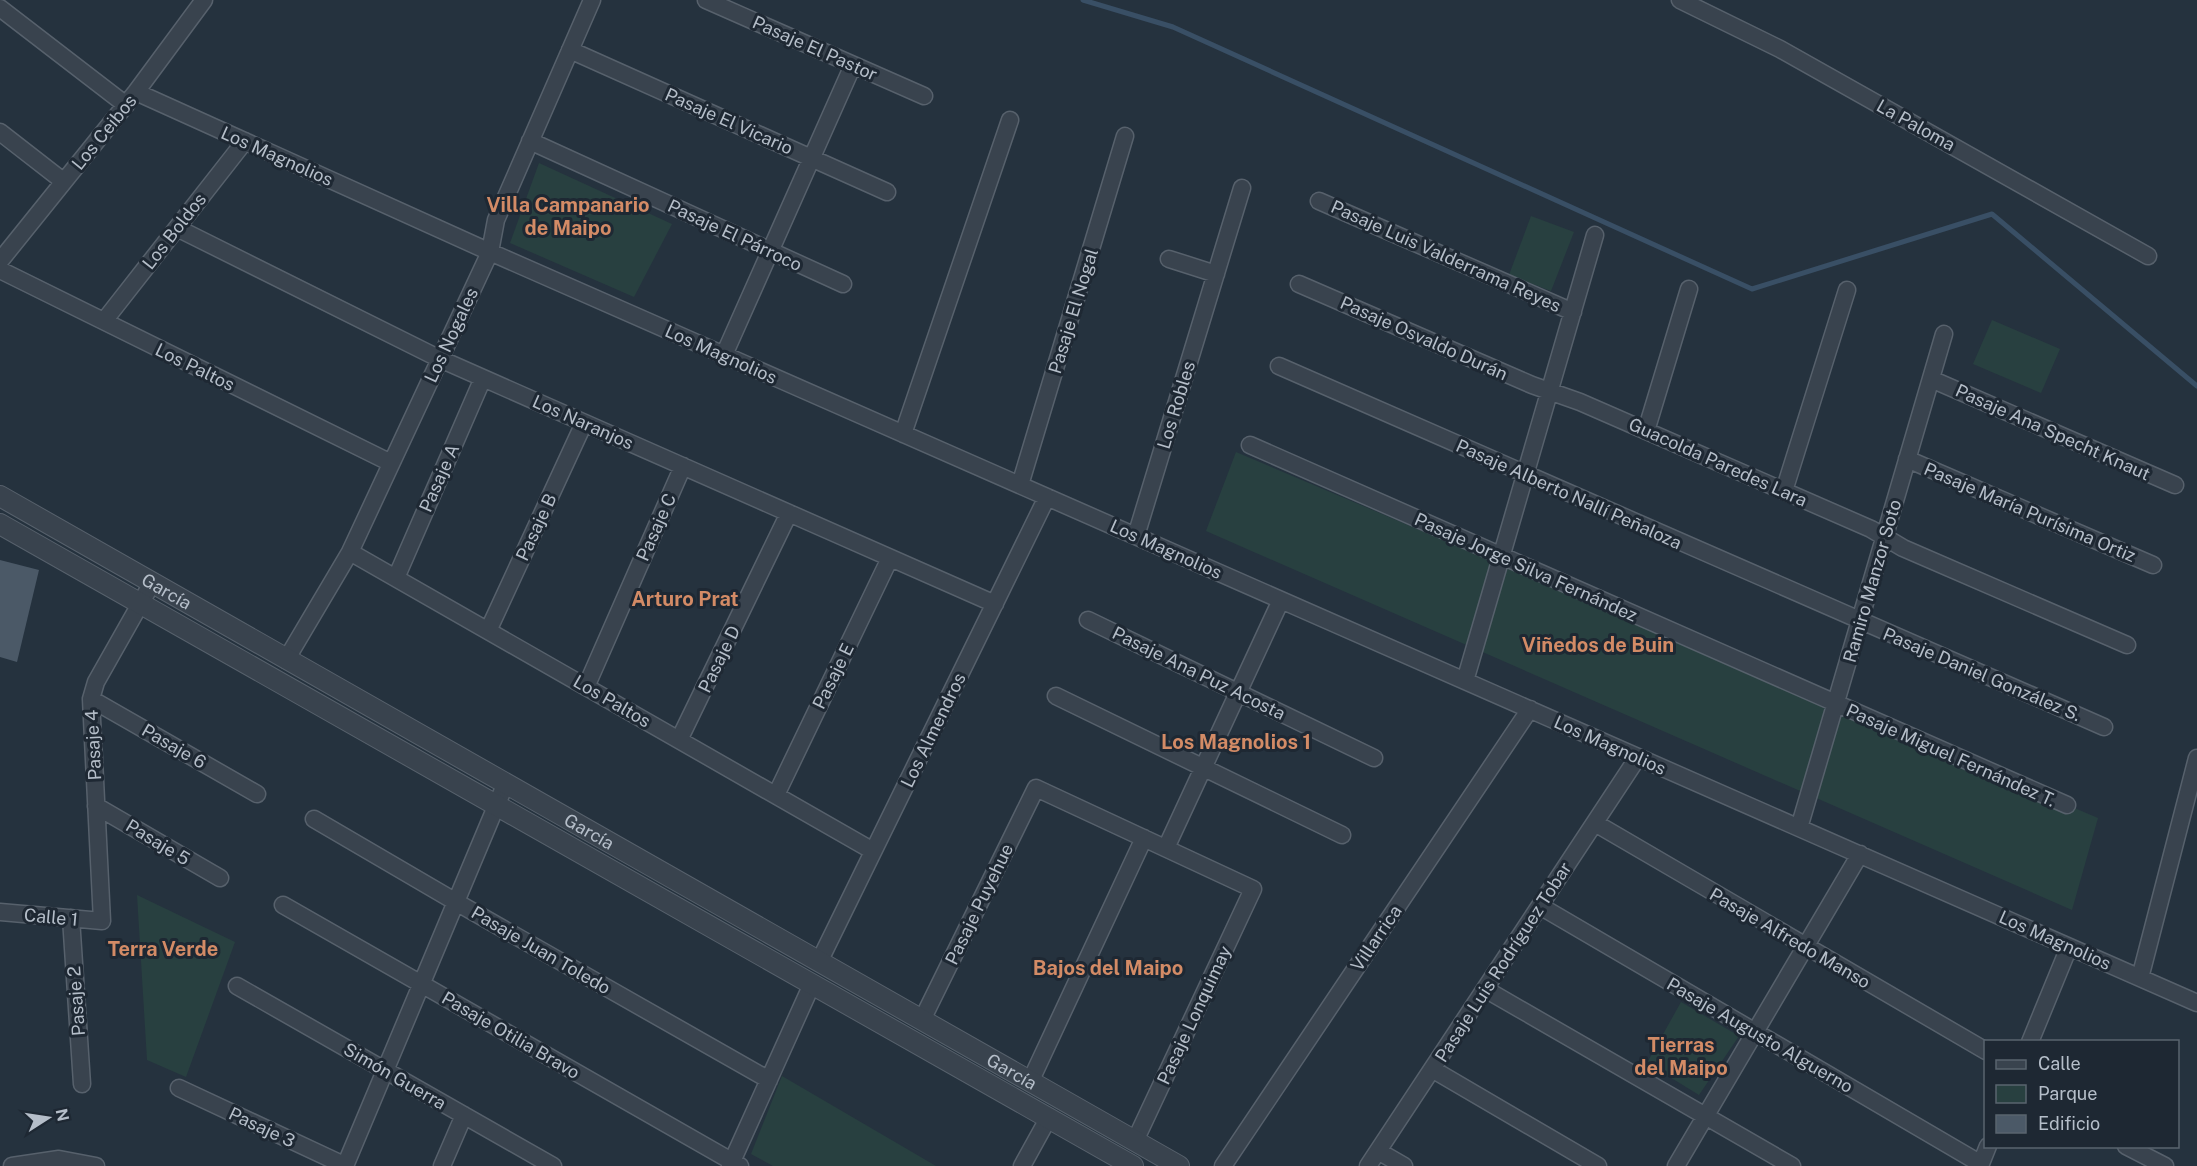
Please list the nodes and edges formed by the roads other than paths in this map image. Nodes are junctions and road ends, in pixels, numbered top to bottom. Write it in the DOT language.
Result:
graph roads {
  1 [pos="204,0"];
  2 [pos="592,0"];
  3 [pos="706,0"];
  4 [pos="1680,0"];
  5 [pos="0,8"];
  6 [pos="570,50"];
  7 [pos="853,65"];
  8 [pos="924,96"];
  9 [pos="131,99"];
  10 [pos="1010,120"];
  11 [pos="0,132"];
  12 [pos="1125,136"];
  13 [pos="244,141"];
  14 [pos="530,141"];
  15 [pos="810,157"];
  16 [pos="63,181"];
  17 [pos="1242,188"];
  18 [pos="887,192"];
  19 [pos="1319,201"];
  20 [pos="177,228"];
  21 [pos="1595,235"];
  22 [pos="770,250"];
  23 [pos="3,251"];
  24 [pos="490,252"];
  25 [pos="2148,256"];
  26 [pos="1169,259"];
  27 [pos="0,270"];
  28 [pos="1216,274"];
  29 [pos="843,284"];
  30 [pos="1299,284"];
  31 [pos="1689,290"];
  32 [pos="1847,290"];
  33 [pos="1573,312"];
  34 [pos="104,321"];
  35 [pos="1944,334"];
  36 [pos="724,355"];
  37 [pos="440,359"];
  38 [pos="1279,366"];
  39 [pos="483,378"];
  40 [pos="1931,379"];
  41 [pos="1550,391"];
  42 [pos="585,423"];
  43 [pos="1646,431"];
  44 [pos="903,434"];
  45 [pos="1250,445"];
  46 [pos="1907,459"];
  47 [pos="391,463"];
  48 [pos="683,466"];
  49 [pos="1526,474"];
  50 [pos="1020,485"];
  51 [pos="2175,485"];
  52 [pos="1784,491"];
  53 [pos="0,496"];
  54 [pos="1047,497"];
  55 [pos="789,513"];
  56 [pos="0,524"];
  57 [pos="1136,536"];
  58 [pos="1884,537"];
  59 [pos="350,552"];
  60 [pos="1502,556"];
  61 [pos="890,558"];
  62 [pos="2153,565"];
  63 [pos="396,578"];
  64 [pos="152,584"];
  65 [pos="1281,600"];
  66 [pos="141,604"];
  67 [pos="995,604"];
  68 [pos="1088,620"];
  69 [pos="1860,621"];
  70 [pos="488,631"];
  71 [pos="2127,645"];
  72 [pos="286,660"];
  73 [pos="1465,681"];
  74 [pos="586,687"];
  75 [pos="1239,692"];
  76 [pos="1056,696"];
  77 [pos="91,699"];
  78 [pos="1835,704"];
  79 [pos="1530,709"];
  80 [pos="2104,727"];
  81 [pos="679,740"];
  82 [pos="1638,757"];
  83 [pos="1374,758"];
  84 [pos="2197,758"];
  85 [pos="1204,768"];
  86 [pos="505,784"];
  87 [pos="257,794"];
  88 [pos="776,795"];
  89 [pos="2067,805"];
  90 [pos="96,806"];
  91 [pos="496,806"];
  92 [pos="314,819"];
  93 [pos="1595,823"];
  94 [pos="1799,828"];
  95 [pos="1342,834"];
  96 [pos="1144,838"];
  97 [pos="1166,848"];
  98 [pos="873,851"];
  99 [pos="1860,854"];
  100 [pos="220,878"];
  101 [pos="456,902"];
  102 [pos="283,905"];
  103 [pos="1540,906"];
  104 [pos="0,912"];
  105 [pos="71,918"];
  106 [pos="102,921"];
  107 [pos="1805,947"];
  108 [pos="2069,947"];
  109 [pos="819,962"];
  110 [pos="2140,978"];
  111 [pos="422,984"];
  112 [pos="812,984"];
  113 [pos="237,986"];
  114 [pos="1485,989"];
  115 [pos="2197,1003"];
  116 [pos="922,1020"];
  117 [pos="1755,1032"];
  118 [pos="2030,1040"];
  119 [pos="1984,1050"];
  120 [pos="1432,1069"];
  121 [pos="386,1070"];
  122 [pos="769,1080"];
  123 [pos="1030,1082"];
  124 [pos="82,1084"];
  125 [pos="179,1088"];
  126 [pos="464,1115"];
  127 [pos="1705,1116"];
  128 [pos="1049,1117"];
  129 [pos="1135,1141"];
  130 [pos="1987,1148"];
  131 [pos="2130,1148"];
  132 [pos="1378,1151"];
  133 [pos="545,1164"];
  134 [pos="734,1165"];
  135 [pos="1980,1165"];
  136 [pos="12,1166"];
  137 [pos="96,1166"];
  138 [pos="346,1166"];
  139 [pos="442,1166"];
  140 [pos="1022,1166"];
  141 [pos="1133,1166"];
  142 [pos="1179,1166"];
  143 [pos="1223,1166"];
  144 [pos="1368,1166"];
  145 [pos="1404,1166"];
  146 [pos="1598,1166"];
  147 [pos="1676,1166"];
  148 [pos="1792,1166"];
  149 [pos="2165,1166"];
  1 -- 9 [label="street, Los Ceibos"];
  2 -- 6 [label="street, Los Nogales"];
  3 -- 7 [label="street, Pasaje El Pastor"];
  4 -- 25 [label="street, La Paloma"];
  5 -- 9 [label="street, Los Magnolios"];
  6 -- 14 [label="street, Los Nogales"];
  6 -- 15 [label="street, Pasaje El Vicario"];
  7 -- 8 [label="street, Pasaje El Pastor"];
  7 -- 15 [label="street"];
  9 -- 13 [label="street, Los Magnolios"];
  9 -- 16 [label="street, Los Ceibos"];
  10 -- 44 [label="street"];
  11 -- 16 [label="street"];
  12 -- 50 [label="street, Pasaje El Nogal"];
  13 -- 20 [label="street, Los Boldos"];
  13 -- 24 [label="street, Los Magnolios"];
  14 -- 22 [label="street, Pasaje El Párroco"];
  14 -- 24 [label="street, Los Nogales"];
  15 -- 18 [label="street, Pasaje El Vicario"];
  15 -- 22 [label="street"];
  16 -- 23 [label="street, Los Ceibos"];
  17 -- 28 [label="street, Los Robles"];
  19 -- 33 [label="street, Pasaje Luis Valderrama Reyes"];
  20 -- 34 [label="street, Los Boldos"];
  20 -- 37 [label="street, Los Naranjos"];
  21 -- 33 [label="street"];
  22 -- 29 [label="street, Pasaje El Párroco"];
  22 -- 36 [label="street"];
  24 -- 36 [label="street, Los Magnolios"];
  24 -- 37 [label="street, Los Nogales"];
  26 -- 28 [label="street"];
  27 -- 34 [label="street, Los Paltos"];
  28 -- 57 [label="street, Los Robles"];
  30 -- 41 [label="street, Pasaje Osvaldo Durán"];
  31 -- 43 [label="street"];
  32 -- 52 [label="street"];
  33 -- 41 [label="street"];
  34 -- 47 [label="street, Los Paltos"];
  35 -- 40 [label="street, Ramiro Manzor Soto"];
  36 -- 44 [label="street, Los Magnolios"];
  37 -- 39 [label="street, Los Naranjos"];
  37 -- 47 [label="street, Los Nogales"];
  38 -- 49 [label="street, Pasaje Alberto Nallí Peñaloza"];
  39 -- 42 [label="street, Los Naranjos"];
  39 -- 63 [label="street, Pasaje A"];
  40 -- 46 [label="street, Ramiro Manzor Soto"];
  40 -- 51 [label="street, Pasaje Ana Specht Knaut"];
  41 -- 43 [label="street, Guacolda Paredes Lara"];
  41 -- 49 [label="street"];
  42 -- 48 [label="street, Los Naranjos"];
  42 -- 70 [label="street, Pasaje B"];
  43 -- 52 [label="street, Guacolda Paredes Lara"];
  44 -- 50 [label="street, Los Magnolios"];
  45 -- 60 [label="street, Pasaje Jorge Silva Fernández"];
  46 -- 58 [label="street, Ramiro Manzor Soto"];
  46 -- 62 [label="street, Pasaje María Purísima Ortiz"];
  47 -- 59 [label="street, Los Nogales"];
  48 -- 55 [label="street, Los Naranjos"];
  48 -- 74 [label="street, Pasaje C"];
  49 -- 60 [label="street"];
  49 -- 69 [label="street, Pasaje Alberto Nallí Peñaloza"];
  50 -- 54 [label="street, Los Magnolios"];
  52 -- 58 [label="street, Guacolda Paredes Lara"];
  53 -- 64 [label="street, García"];
  54 -- 57 [label="street, Los Magnolios"];
  54 -- 67 [label="street, Los Almendros"];
  55 -- 61 [label="street, Los Naranjos"];
  55 -- 81 [label="street, Pasaje D"];
  56 -- 66 [label="street, García"];
  57 -- 65 [label="street, Los Magnolios"];
  58 -- 69 [label="street, Ramiro Manzor Soto"];
  58 -- 71 [label="street, Guacolda Paredes Lara"];
  59 -- 63 [label="street, Los Paltos"];
  59 -- 72 [label="street, Los Nogales"];
  60 -- 73 [label="street"];
  60 -- 78 [label="street, Pasaje Jorge Silva Fernández"];
  61 -- 67 [label="street, Los Naranjos"];
  61 -- 88 [label="street, Pasaje E"];
  63 -- 70 [label="street, Los Paltos"];
  64 -- 66 [label="street, Pasaje 4"];
  64 -- 72 [label="street, García"];
  65 -- 73 [label="street, Los Magnolios"];
  65 -- 75 [label="street"];
  66 -- 77 [label="street, Pasaje 4"];
  66 -- 91 [label="street, García"];
  67 -- 98 [label="street, Los Almendros"];
  68 -- 75 [label="street, Pasaje Ana Puz Acosta"];
  69 -- 78 [label="street, Ramiro Manzor Soto"];
  69 -- 80 [label="street, Pasaje Daniel González S."];
  70 -- 74 [label="street, Los Paltos"];
  72 -- 86 [label="street, García"];
  73 -- 79 [label="street, Los Magnolios"];
  74 -- 81 [label="street, Los Paltos"];
  75 -- 83 [label="street, Pasaje Ana Puz Acosta"];
  75 -- 85 [label="street"];
  76 -- 85 [label="street"];
  77 -- 87 [label="street, Pasaje 6"];
  77 -- 90 [label="street, Pasaje 4"];
  78 -- 89 [label="street, Pasaje Miguel Fernández T."];
  78 -- 94 [label="street, Ramiro Manzor Soto"];
  79 -- 82 [label="street, Los Magnolios"];
  79 -- 143 [label="street, Villarrica"];
  81 -- 88 [label="street, Los Paltos"];
  82 -- 93 [label="street, Pasaje Luis Rodríguez Tobar"];
  82 -- 94 [label="street, Los Magnolios"];
  84 -- 110 [label="street"];
  85 -- 95 [label="street"];
  85 -- 97 [label="street"];
  86 -- 91 [label="street"];
  86 -- 109 [label="street, García"];
  88 -- 98 [label="street, Los Paltos"];
  90 -- 100 [label="street, Pasaje 5"];
  90 -- 106 [label="street, Pasaje 4"];
  91 -- 101 [label="street"];
  91 -- 112 [label="street, García"];
  92 -- 101 [label="street, Pasaje Juan Toledo"];
  93 -- 103 [label="street, Pasaje Luis Rodríguez Tobar"];
  93 -- 107 [label="street, Pasaje Alfredo Manso"];
  94 -- 99 [label="street, Los Magnolios"];
  96 -- 97 [label="street"];
  96 -- 116 [label="street, Pasaje Puyehue"];
  96 -- 123 [label="street"];
  97 -- 129 [label="street, Pasaje Lonquimay"];
  98 -- 109 [label="street, Los Almendros"];
  99 -- 107 [label="street"];
  99 -- 108 [label="street, Los Magnolios"];
  101 -- 111 [label="street"];
  101 -- 122 [label="street, Pasaje Juan Toledo"];
  102 -- 111 [label="street, Pasaje Otilia Bravo"];
  103 -- 114 [label="street, Pasaje Luis Rodríguez Tobar"];
  103 -- 117 [label="street, Pasaje Augusto Alguerno"];
  104 -- 105 [label="street, Calle 1"];
  105 -- 106 [label="street, Calle 1"];
  105 -- 124 [label="street, Pasaje 2"];
  107 -- 117 [label="street"];
  107 -- 119 [label="street, Pasaje Alfredo Manso"];
  108 -- 110 [label="street, Los Magnolios"];
  108 -- 118 [label="street"];
  109 -- 116 [label="street, García"];
  110 -- 115 [label="street, Los Magnolios"];
  111 -- 121 [label="street"];
  111 -- 134 [label="street, Pasaje Otilia Bravo"];
  112 -- 122 [label="street"];
  112 -- 128 [label="street, García"];
  113 -- 121 [label="street, Simón Guerra"];
  114 -- 120 [label="street, Pasaje Luis Rodríguez Tobar"];
  114 -- 127 [label="street"];
  116 -- 123 [label="street, García"];
  117 -- 127 [label="street"];
  117 -- 135 [label="street, Pasaje Augusto Alguerno"];
  120 -- 132 [label="street, Pasaje Luis Rodríguez Tobar"];
  120 -- 146 [label="street"];
  121 -- 126 [label="street, Simón Guerra"];
  121 -- 138 [label="street"];
  122 -- 134 [label="street"];
  123 -- 129 [label="street, García"];
  125 -- 138 [label="street, Pasaje 3"];
  126 -- 133 [label="street, Simón Guerra"];
  126 -- 139 [label="street"];
  127 -- 147 [label="street"];
  127 -- 148 [label="street"];
  128 -- 140 [label="street"];
  128 -- 141 [label="street, García"];
  129 -- 142 [label="street, García"];
  130 -- 135 [label="street"];
  131 -- 149 [label="street"];
  132 -- 144 [label="street, Pasaje Luis Rodríguez Tobar"];
  132 -- 145 [label="street"];
  136 -- 137 [label="street"];
}
